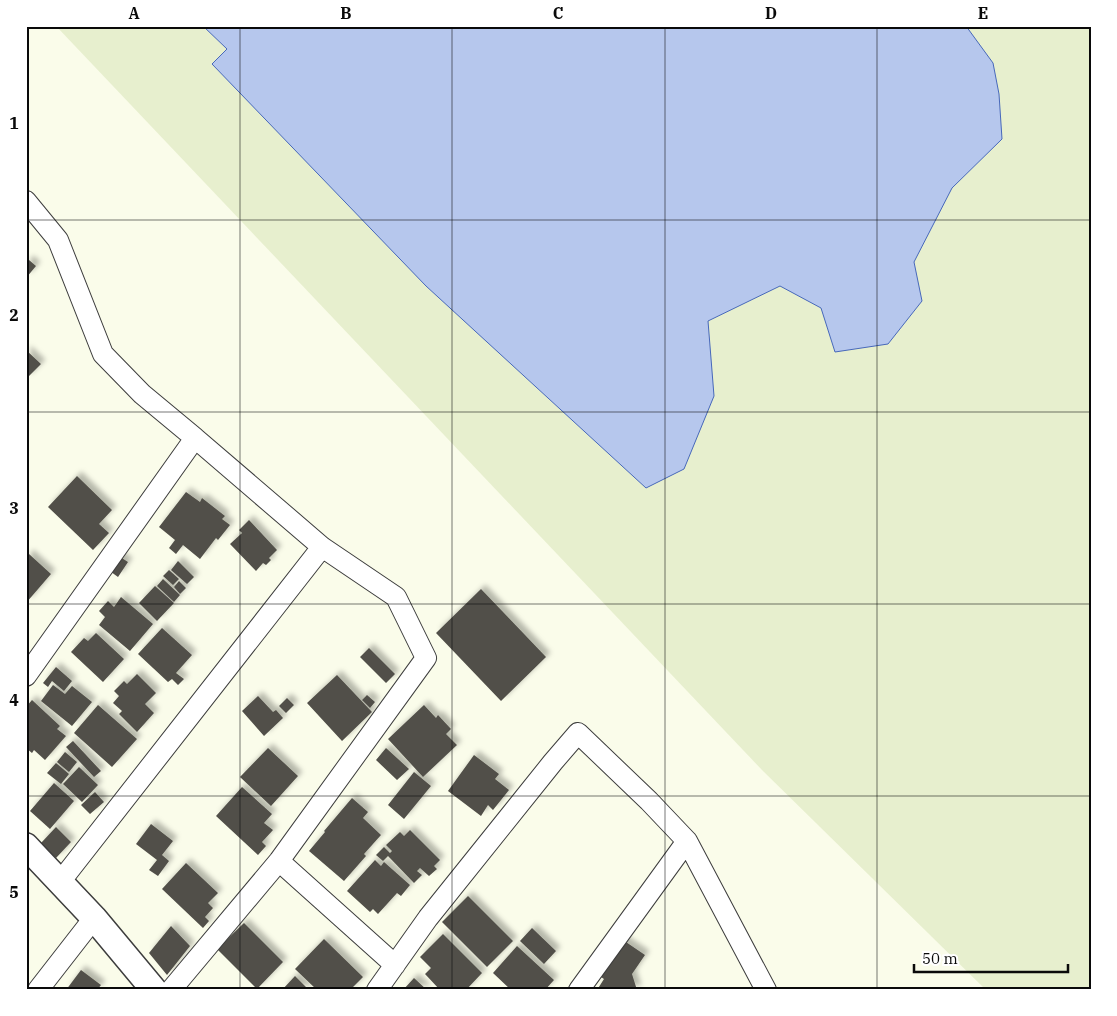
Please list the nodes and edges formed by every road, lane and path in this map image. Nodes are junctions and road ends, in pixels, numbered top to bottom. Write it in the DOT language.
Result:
graph roads {
  1 [pos="26,200"];
  2 [pos="195,438"];
  3 [pos="322,546"];
  4 [pos="29,667"];
  5 [pos="687,841"];
  6 [pos="26,846"];
  7 [pos="279,861"];
  8 [pos="60,882"];
  9 [pos="94,918"];
  10 [pos="395,965"];
  11 [pos="38,990"];
  12 [pos="154,990"];
  13 [pos="171,990"];
  14 [pos="377,990"];
  15 [pos="579,990"];
  16 [pos="766,990"];
  1 -- 2 [label="street"];
  2 -- 3 [label="street"];
  2 -- 4 [label="street"];
  3 -- 7 [label="street"];
  3 -- 8 [label="street"];
  5 -- 10 [label="street"];
  5 -- 15 [label="street"];
  5 -- 16 [label="street"];
  6 -- 8 [label="street"];
  7 -- 10 [label="street"];
  7 -- 13 [label="street"];
  8 -- 9 [label="street"];
  9 -- 11 [label="street"];
  9 -- 12 [label="street"];
  10 -- 14 [label="street"];
}
